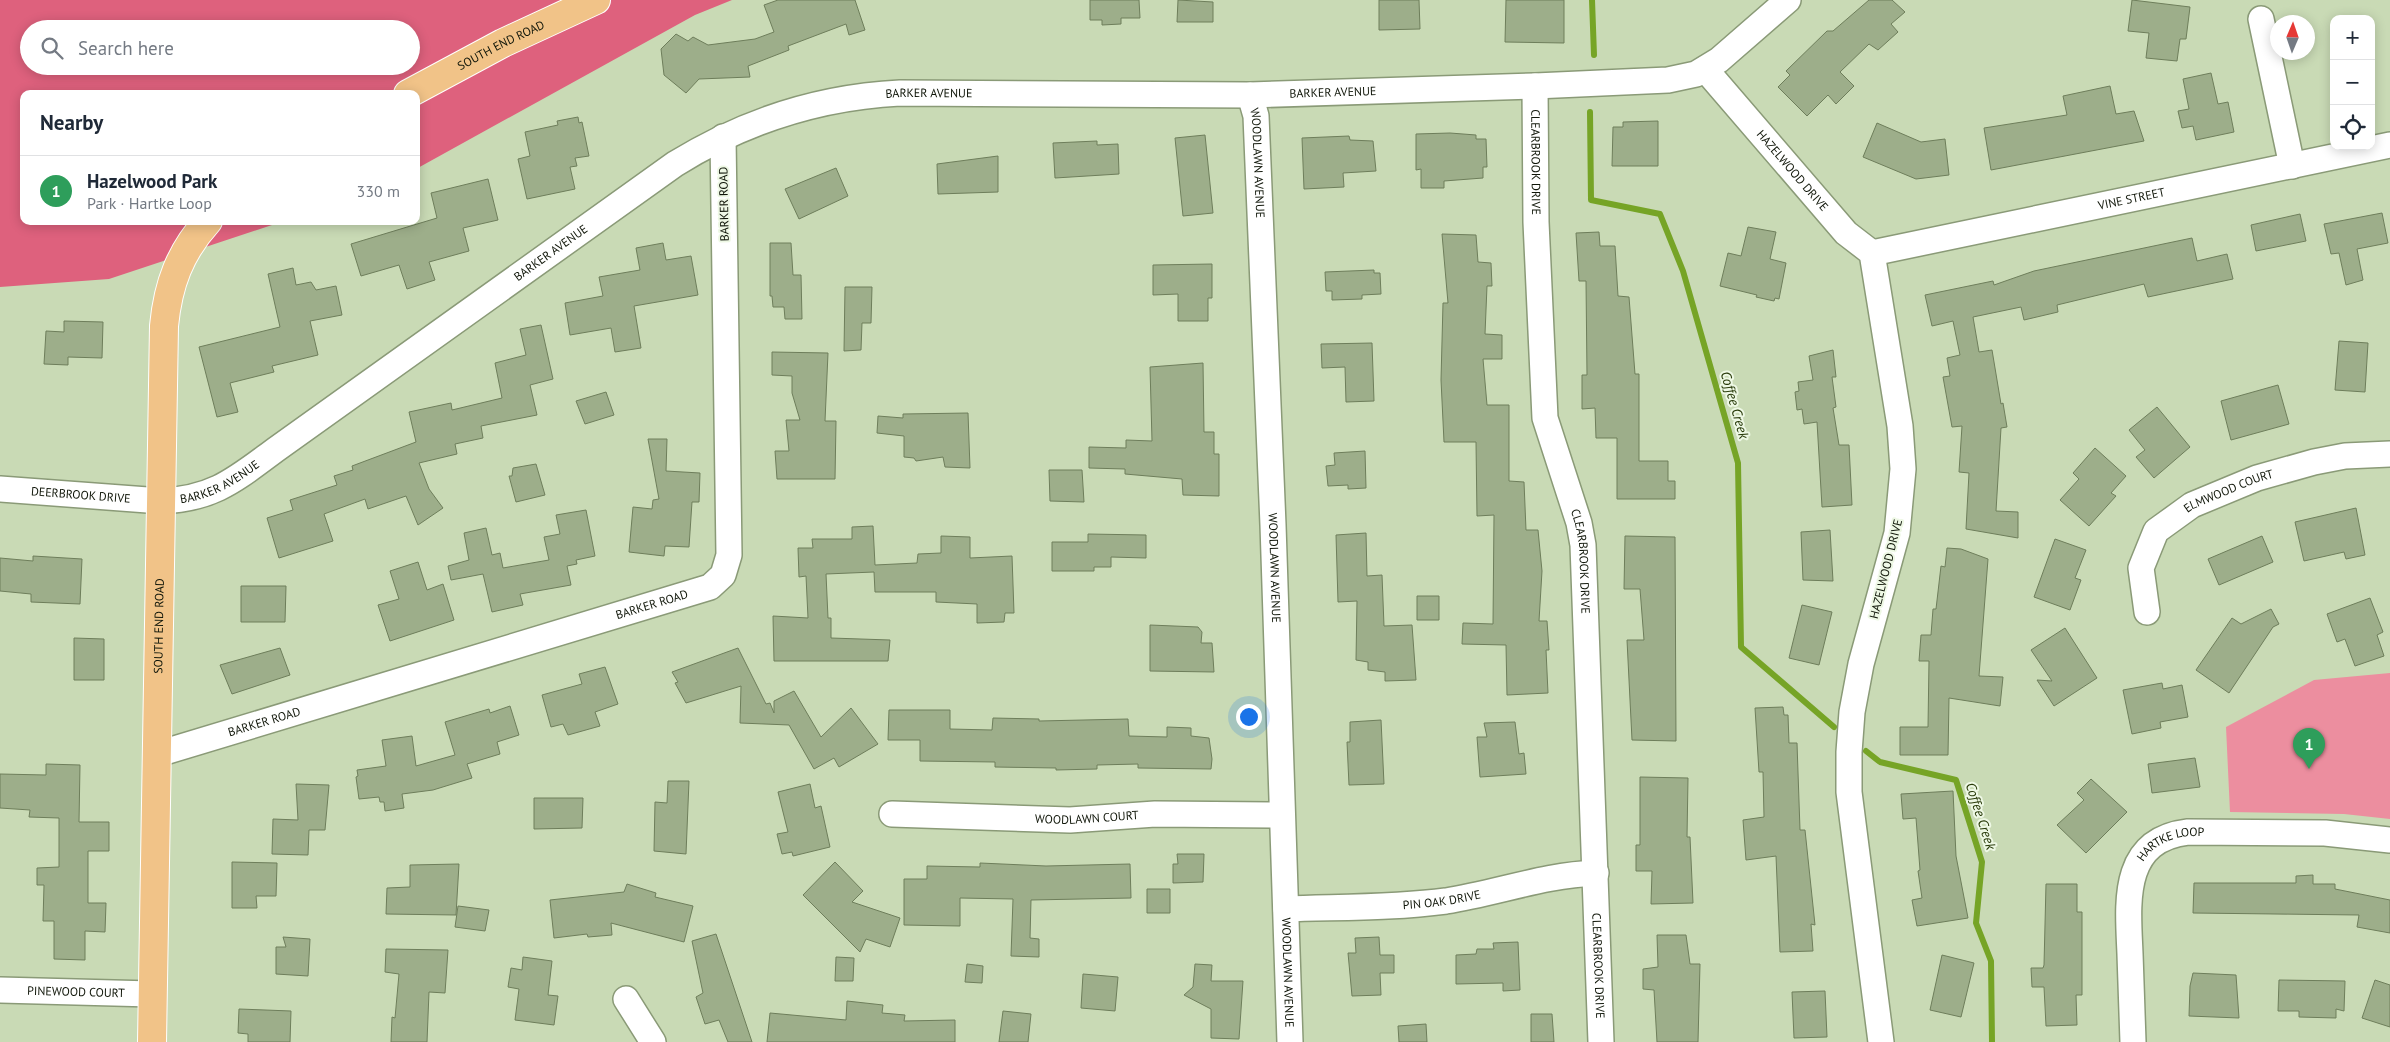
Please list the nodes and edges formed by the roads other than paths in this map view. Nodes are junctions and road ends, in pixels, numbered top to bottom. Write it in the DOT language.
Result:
graph roads {
  1 [pos="596,0"];
  2 [pos="1788,0"];
  3 [pos="2261,19"];
  4 [pos="1706,69"];
  5 [pos="1535,86"];
  6 [pos="415,90"];
  7 [pos="1250,95"];
  8 [pos="723,137"];
  9 [pos="2390,144"];
  10 [pos="2292,166"];
  11 [pos="205,225"];
  12 [pos="1872,254"];
  13 [pos="2390,454"];
  14 [pos="0,489"];
  15 [pos="162,501"];
  16 [pos="2147,612"];
  17 [pos="158,754"];
  18 [pos="892,814"];
  19 [pos="1281,815"];
  20 [pos="2390,840"];
  21 [pos="1596,873"];
  22 [pos="1286,909"];
  23 [pos="0,990"];
  24 [pos="152,994"];
  25 [pos="626,999"];
  26 [pos="152,1042"];
  27 [pos="653,1042"];
  28 [pos="1290,1042"];
  29 [pos="1601,1042"];
  30 [pos="1881,1042"];
  31 [pos="2133,1042"];
  1 -- 6 [label="main road, SOUTH END ROAD"];
  2 -- 4 [label="street, BARKER AVENUE"];
  3 -- 10 [label="street"];
  4 -- 5 [label="street, BARKER AVENUE"];
  4 -- 12 [label="street, HAZELWOOD DRIVE"];
  5 -- 7 [label="street, BARKER AVENUE"];
  5 -- 21 [label="street, CLEARBROOK DRIVE"];
  7 -- 8 [label="street, BARKER AVENUE"];
  7 -- 19 [label="street, WOODLAWN AVENUE"];
  8 -- 15 [label="street, BARKER AVENUE"];
  8 -- 17 [label="street, BARKER ROAD"];
  9 -- 10 [label="street, VINE STREET"];
  10 -- 12 [label="street, VINE STREET"];
  11 -- 15 [label="main road, SOUTH END ROAD"];
  12 -- 30 [label="street, HAZELWOOD DRIVE"];
  13 -- 16 [label="street, ELMWOOD COURT"];
  14 -- 15 [label="street, DEERBROOK DRIVE"];
  15 -- 17 [label="main road, SOUTH END ROAD"];
  17 -- 24 [label="main road, SOUTH END ROAD"];
  18 -- 19 [label="street, WOODLAWN COURT"];
  19 -- 22 [label="street, WOODLAWN AVENUE"];
  20 -- 31 [label="street, HARTKE LOOP"];
  21 -- 22 [label="street, PIN OAK DRIVE"];
  21 -- 29 [label="street, CLEARBROOK DRIVE"];
  22 -- 28 [label="street, WOODLAWN AVENUE"];
  23 -- 24 [label="street, PINEWOOD COURT"];
  24 -- 26 [label="main road, SOUTH END ROAD"];
  25 -- 27 [label="street"];
}
